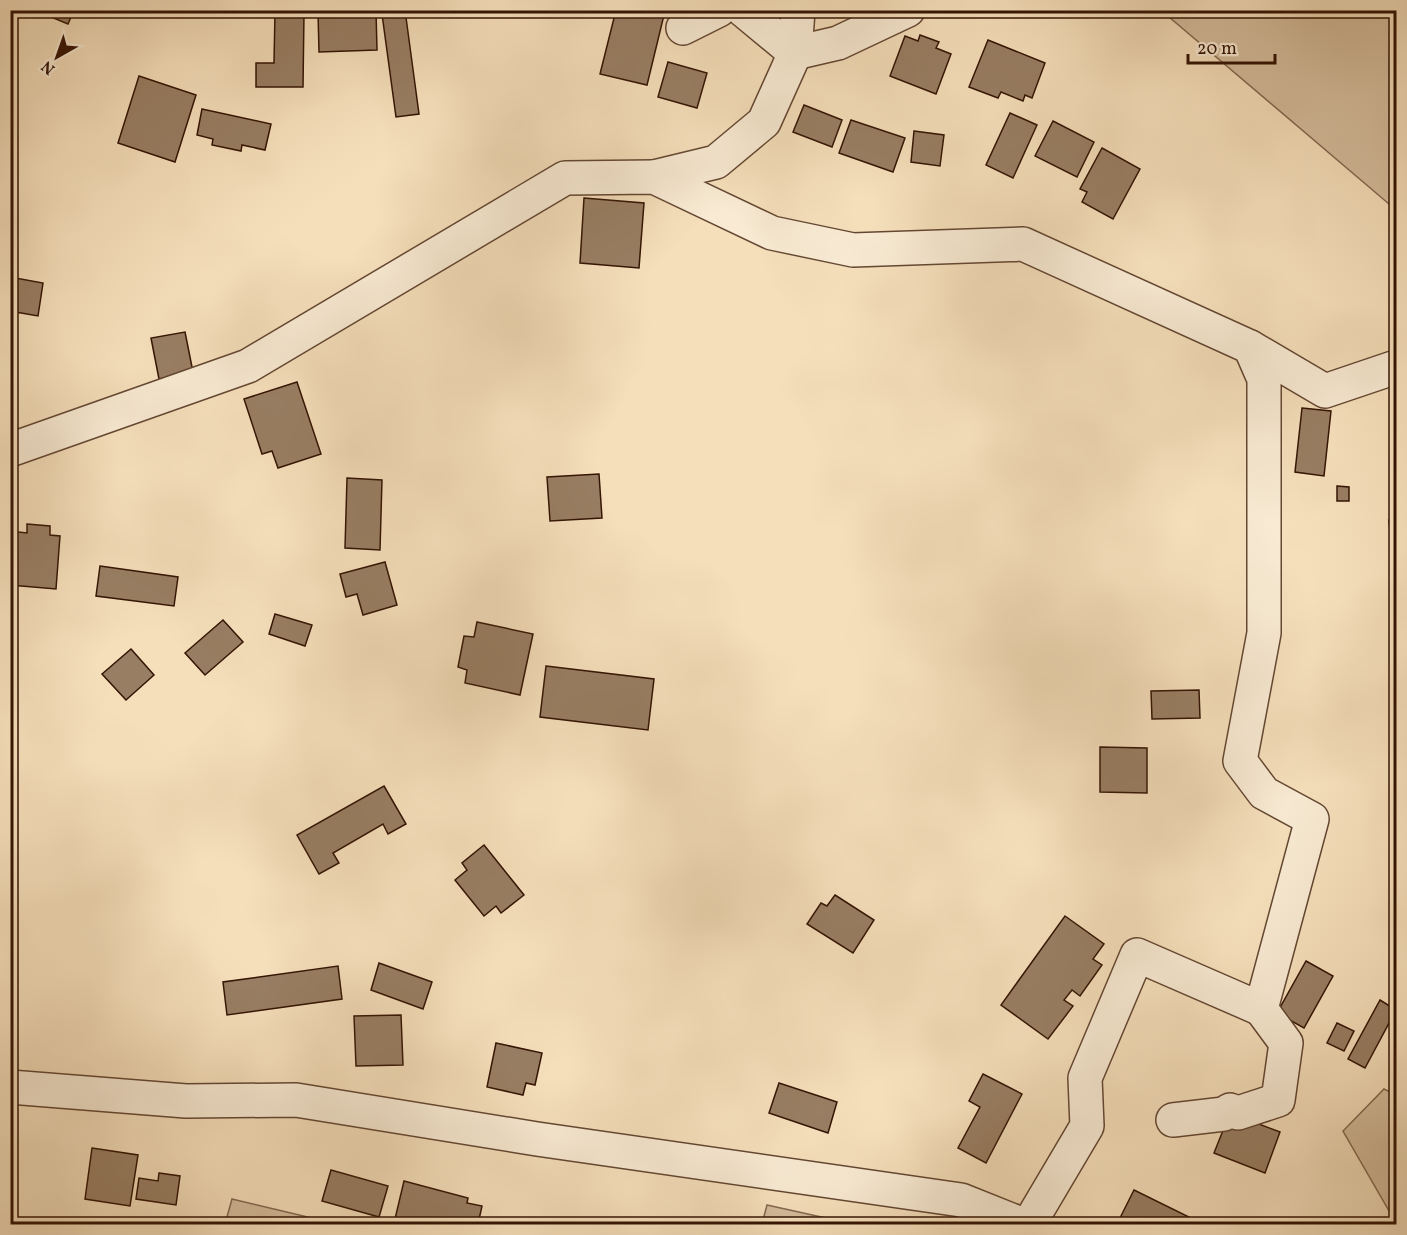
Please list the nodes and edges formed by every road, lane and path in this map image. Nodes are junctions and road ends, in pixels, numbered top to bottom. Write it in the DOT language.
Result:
graph roads {
  1 [pos="719,10"];
  2 [pos="743,10"];
  3 [pos="798,10"];
  4 [pos="909,10"];
  5 [pos="682,28"];
  6 [pos="795,53"];
  7 [pos="654,177"];
  8 [pos="1250,347"];
  9 [pos="1396,367"];
  10 [pos="10,450"];
  11 [pos="1262,1009"];
  12 [pos="10,1087"];
  13 [pos="1173,1120"];
  14 [pos="1021,1224"];
  15 [pos="1029,1224"];
  1 -- 5 [label="street"];
  2 -- 6 [label="street"];
  3 -- 6 [label="street"];
  4 -- 6 [label="street"];
  6 -- 7 [label="street"];
  7 -- 8 [label="street"];
  7 -- 10 [label="street"];
  8 -- 9 [label="street"];
  8 -- 11 [label="street"];
  11 -- 13 [label="street"];
  11 -- 15 [label="street"];
  12 -- 14 [label="street"];
}
